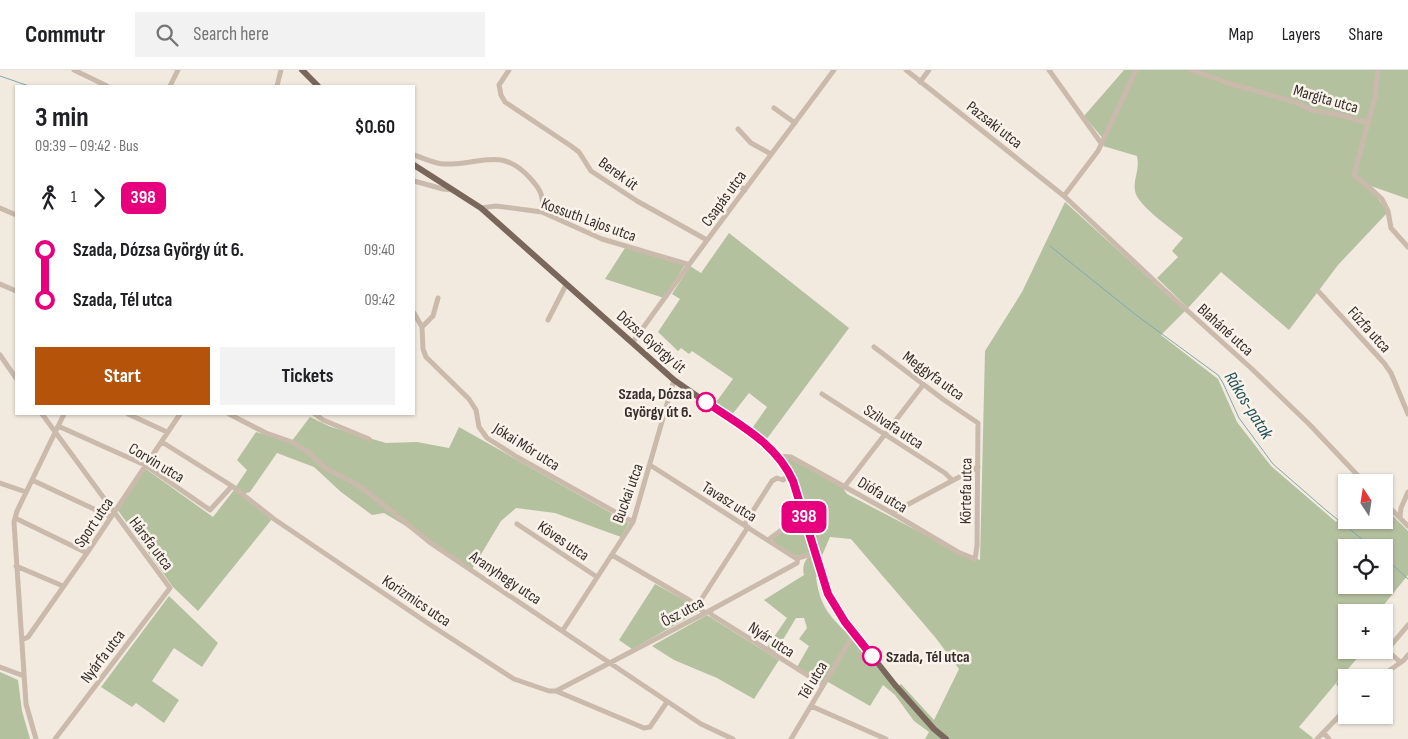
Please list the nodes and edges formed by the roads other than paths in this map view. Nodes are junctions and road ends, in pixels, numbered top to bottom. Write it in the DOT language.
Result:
graph roads {
  1 [pos="74,70"];
  2 [pos="178,70"];
  3 [pos="282,70"];
  4 [pos="302,70"];
  5 [pos="509,70"];
  6 [pos="834,70"];
  7 [pos="906,70"];
  8 [pos="929,70"];
  9 [pos="1049,70"];
  10 [pos="1136,70"];
  11 [pos="1191,70"];
  12 [pos="1378,70"];
  13 [pos="920,82"];
  14 [pos="105,85"];
  15 [pos="170,85"];
  16 [pos="277,85"];
  17 [pos="317,85"];
  18 [pos="774,108"];
  19 [pos="795,122"];
  20 [pos="1368,123"];
  21 [pos="738,129"];
  22 [pos="1101,143"];
  23 [pos="771,154"];
  24 [pos="415,155"];
  25 [pos="415,166"];
  26 [pos="415,181"];
  27 [pos="738,185"];
  28 [pos="453,190"];
  29 [pos="744,190"];
  30 [pos="1066,197"];
  31 [pos="0,208"];
  32 [pos="481,208"];
  33 [pos="542,212"];
  34 [pos="15,215"];
  35 [pos="707,240"];
  36 [pos="1408,247"];
  37 [pos="688,264"];
  38 [pos="0,284"];
  39 [pos="566,285"];
  40 [pos="15,291"];
  41 [pos="1319,292"];
  42 [pos="438,298"];
  43 [pos="415,315"];
  44 [pos="548,320"];
  45 [pos="422,327"];
  46 [pos="633,342"];
  47 [pos="874,347"];
  48 [pos="0,355"];
  49 [pos="15,377"];
  50 [pos="674,380"];
  51 [pos="923,385"];
  52 [pos="822,394"];
  53 [pos="1408,414"];
  54 [pos="43,415"];
  55 [pos="64,415"];
  56 [pos="130,415"];
  57 [pos="179,415"];
  58 [pos="232,415"];
  59 [pos="316,415"];
  60 [pos="978,423"];
  61 [pos="58,426"];
  62 [pos="168,432"];
  63 [pos="56,434"];
  64 [pos="883,435"];
  65 [pos="369,439"];
  66 [pos="162,442"];
  67 [pos="778,456"];
  68 [pos="145,465"];
  69 [pos="650,465"];
  70 [pos="978,467"];
  71 [pos="790,474"];
  72 [pos="1356,474"];
  73 [pos="32,480"];
  74 [pos="952,480"];
  75 [pos="0,483"];
  76 [pos="232,486"];
  77 [pos="845,486"];
  78 [pos="26,492"];
  79 [pos="1408,492"];
  80 [pos="1393,510"];
  81 [pos="892,512"];
  82 [pos="112,515"];
  83 [pos="804,517"];
  84 [pos="1400,517"];
  85 [pos="15,518"];
  86 [pos="633,522"];
  87 [pos="516,524"];
  88 [pos="746,526"];
  89 [pos="1408,526"];
  90 [pos="768,540"];
  91 [pos="87,553"];
  92 [pos="815,553"];
  93 [pos="612,554"];
  94 [pos="797,559"];
  95 [pos="974,559"];
  96 [pos="16,566"];
  97 [pos="597,577"];
  98 [pos="63,586"];
  99 [pos="170,588"];
  100 [pos="697,606"];
  101 [pos="707,612"];
  102 [pos="1408,625"];
  103 [pos="563,630"];
  104 [pos="855,635"];
  105 [pos="22,640"];
  106 [pos="1405,659"];
  107 [pos="610,663"];
  108 [pos="0,667"];
  109 [pos="1391,669"];
  110 [pos="24,676"];
  111 [pos="823,685"];
  112 [pos="556,691"];
  113 [pos="667,702"];
  114 [pos="811,706"];
  115 [pos="1338,718"];
  116 [pos="1324,733"];
  117 [pos="36,739"];
  118 [pos="55,739"];
  119 [pos="732,739"];
  120 [pos="791,739"];
  121 [pos="886,739"];
  122 [pos="946,739"];
  123 [pos="1317,739"];
  124 [pos="1329,739"];
  1 -- 14 [label="street"];
  2 -- 15 [label="street"];
  3 -- 16 [label="street"];
  4 -- 17 [label="main road"];
  5 -- 35 [label="street, Berek út"];
  6 -- 19 [label="street, Csapás utca"];
  7 -- 13 [label="street, Pazsaki utca"];
  8 -- 13 [label="street"];
  9 -- 22 [label="street"];
  10 -- 22 [label="street"];
  11 -- 20 [label="street, Margita utca"];
  12 -- 20 [label="street"];
  13 -- 30 [label="street, Pazsaki utca"];
  18 -- 19 [label="street"];
  19 -- 23 [label="street, Csapás utca"];
  20 -- 36 [label="street"];
  21 -- 23 [label="street"];
  22 -- 30 [label="street"];
  23 -- 29 [label="street, Csapás utca"];
  24 -- 33 [label="street"];
  25 -- 28 [label="main road, Dózsa György út"];
  26 -- 28 [label="street"];
  27 -- 29 [label="street"];
  28 -- 32 [label="main road, Dózsa György út"];
  29 -- 35 [label="street, Csapás utca"];
  30 -- 72 [label="street, Blaháné utca"];
  31 -- 34 [label="street"];
  32 -- 33 [label="street, Kossuth Lajos utca"];
  32 -- 39 [label="main road, Dózsa György út"];
  33 -- 37 [label="street, Kossuth Lajos utca"];
  35 -- 37 [label="street, Csapás utca"];
  37 -- 46 [label="street, Csapás utca"];
  38 -- 40 [label="street"];
  39 -- 44 [label="street"];
  39 -- 46 [label="main road, Dózsa György út"];
  41 -- 53 [label="street, Fűzfa utca"];
  42 -- 45 [label="street"];
  43 -- 45 [label="street, Jókai Mór utca"];
  45 -- 86 [label="street, Jókai Mór utca"];
  46 -- 50 [label="main road, Dózsa György út"];
  47 -- 51 [label="street, Meggyfa utca"];
  48 -- 49 [label="street"];
  50 -- 67 [label="main road, Dózsa György út"];
  50 -- 69 [label="street, Buckai utca"];
  51 -- 60 [label="street, Meggyfa utca"];
  51 -- 64 [label="street"];
  52 -- 64 [label="street, Szilvafa utca"];
  54 -- 63 [label="street, Hársfa utca"];
  55 -- 61 [label="street"];
  56 -- 62 [label="street"];
  57 -- 62 [label="street, Sport utca"];
  58 -- 103 [label="street, Aranyhegy utca"];
  59 -- 65 [label="street"];
  60 -- 70 [label="street, Körtefa utca"];
  61 -- 63 [label="street"];
  61 -- 68 [label="street, Corvin utca"];
  62 -- 66 [label="street, Sport utca"];
  63 -- 73 [label="street"];
  63 -- 82 [label="street, Hársfa utca"];
  64 -- 74 [label="street, Szilvafa utca"];
  64 -- 77 [label="street"];
  66 -- 68 [label="street, Sport utca"];
  66 -- 76 [label="street, Korizmics utca"];
  67 -- 71 [label="main road, Dózsa György út"];
  67 -- 77 [label="street, Diófa utca"];
  68 -- 76 [label="street, Corvin utca"];
  68 -- 82 [label="street, Sport utca"];
  69 -- 86 [label="street, Buckai utca"];
  69 -- 88 [label="street, Tavasz utca"];
  70 -- 74 [label="street"];
  70 -- 95 [label="street, Körtefa utca"];
  71 -- 83 [label="main road, Dózsa György út"];
  71 -- 88 [label="street"];
  73 -- 78 [label="street"];
  73 -- 82 [label="street"];
  74 -- 81 [label="street"];
  75 -- 78 [label="street"];
  76 -- 112 [label="street, Korizmics utca"];
  77 -- 81 [label="street, Diófa utca"];
  78 -- 85 [label="street"];
  79 -- 84 [label="street"];
  80 -- 84 [label="street"];
  81 -- 95 [label="street, Diófa utca"];
  82 -- 91 [label="street, Sport utca"];
  82 -- 99 [label="street, Hársfa utca"];
  83 -- 90 [label="street"];
  83 -- 92 [label="main road, Dózsa György út"];
  84 -- 89 [label="street"];
  85 -- 91 [label="street"];
  85 -- 96 [label="street"];
  86 -- 93 [label="street, Buckai utca"];
  87 -- 97 [label="street, Köves utca"];
  88 -- 90 [label="street, Tavasz utca"];
  88 -- 100 [label="street"];
  90 -- 94 [label="street, Tavasz utca"];
  91 -- 98 [label="street, Sport utca"];
  92 -- 94 [label="street, Ősz utca"];
  92 -- 104 [label="main road, Dózsa György út"];
  93 -- 97 [label="street, Buckai utca"];
  93 -- 100 [label="street, Nyár utca"];
  94 -- 101 [label="street, Ősz utca"];
  96 -- 98 [label="street"];
  96 -- 105 [label="street"];
  97 -- 103 [label="street, Buckai utca"];
  98 -- 105 [label="street, Sport utca"];
  99 -- 118 [label="street, Nyárfa utca"];
  100 -- 101 [label="street, Nyár utca"];
  101 -- 107 [label="street, Ősz utca"];
  101 -- 111 [label="street, Nyár utca"];
  102 -- 106 [label="street"];
  103 -- 107 [label="street, Aranyhegy utca"];
  104 -- 111 [label="street, Tél utca"];
  104 -- 122 [label="main road, Dózsa György út"];
  105 -- 110 [label="street"];
  106 -- 109 [label="street"];
  107 -- 112 [label="street, Ősz utca"];
  107 -- 113 [label="street, Aranyhegy utca"];
  108 -- 110 [label="street"];
  110 -- 117 [label="street"];
  111 -- 114 [label="street, Tél utca"];
  112 -- 113 [label="street, Korizmics utca"];
  113 -- 119 [label="street, Aranyhegy utca"];
  114 -- 120 [label="street, Tél utca"];
  114 -- 121 [label="street"];
  115 -- 116 [label="street"];
  116 -- 123 [label="street"];
  116 -- 124 [label="street"];
}
